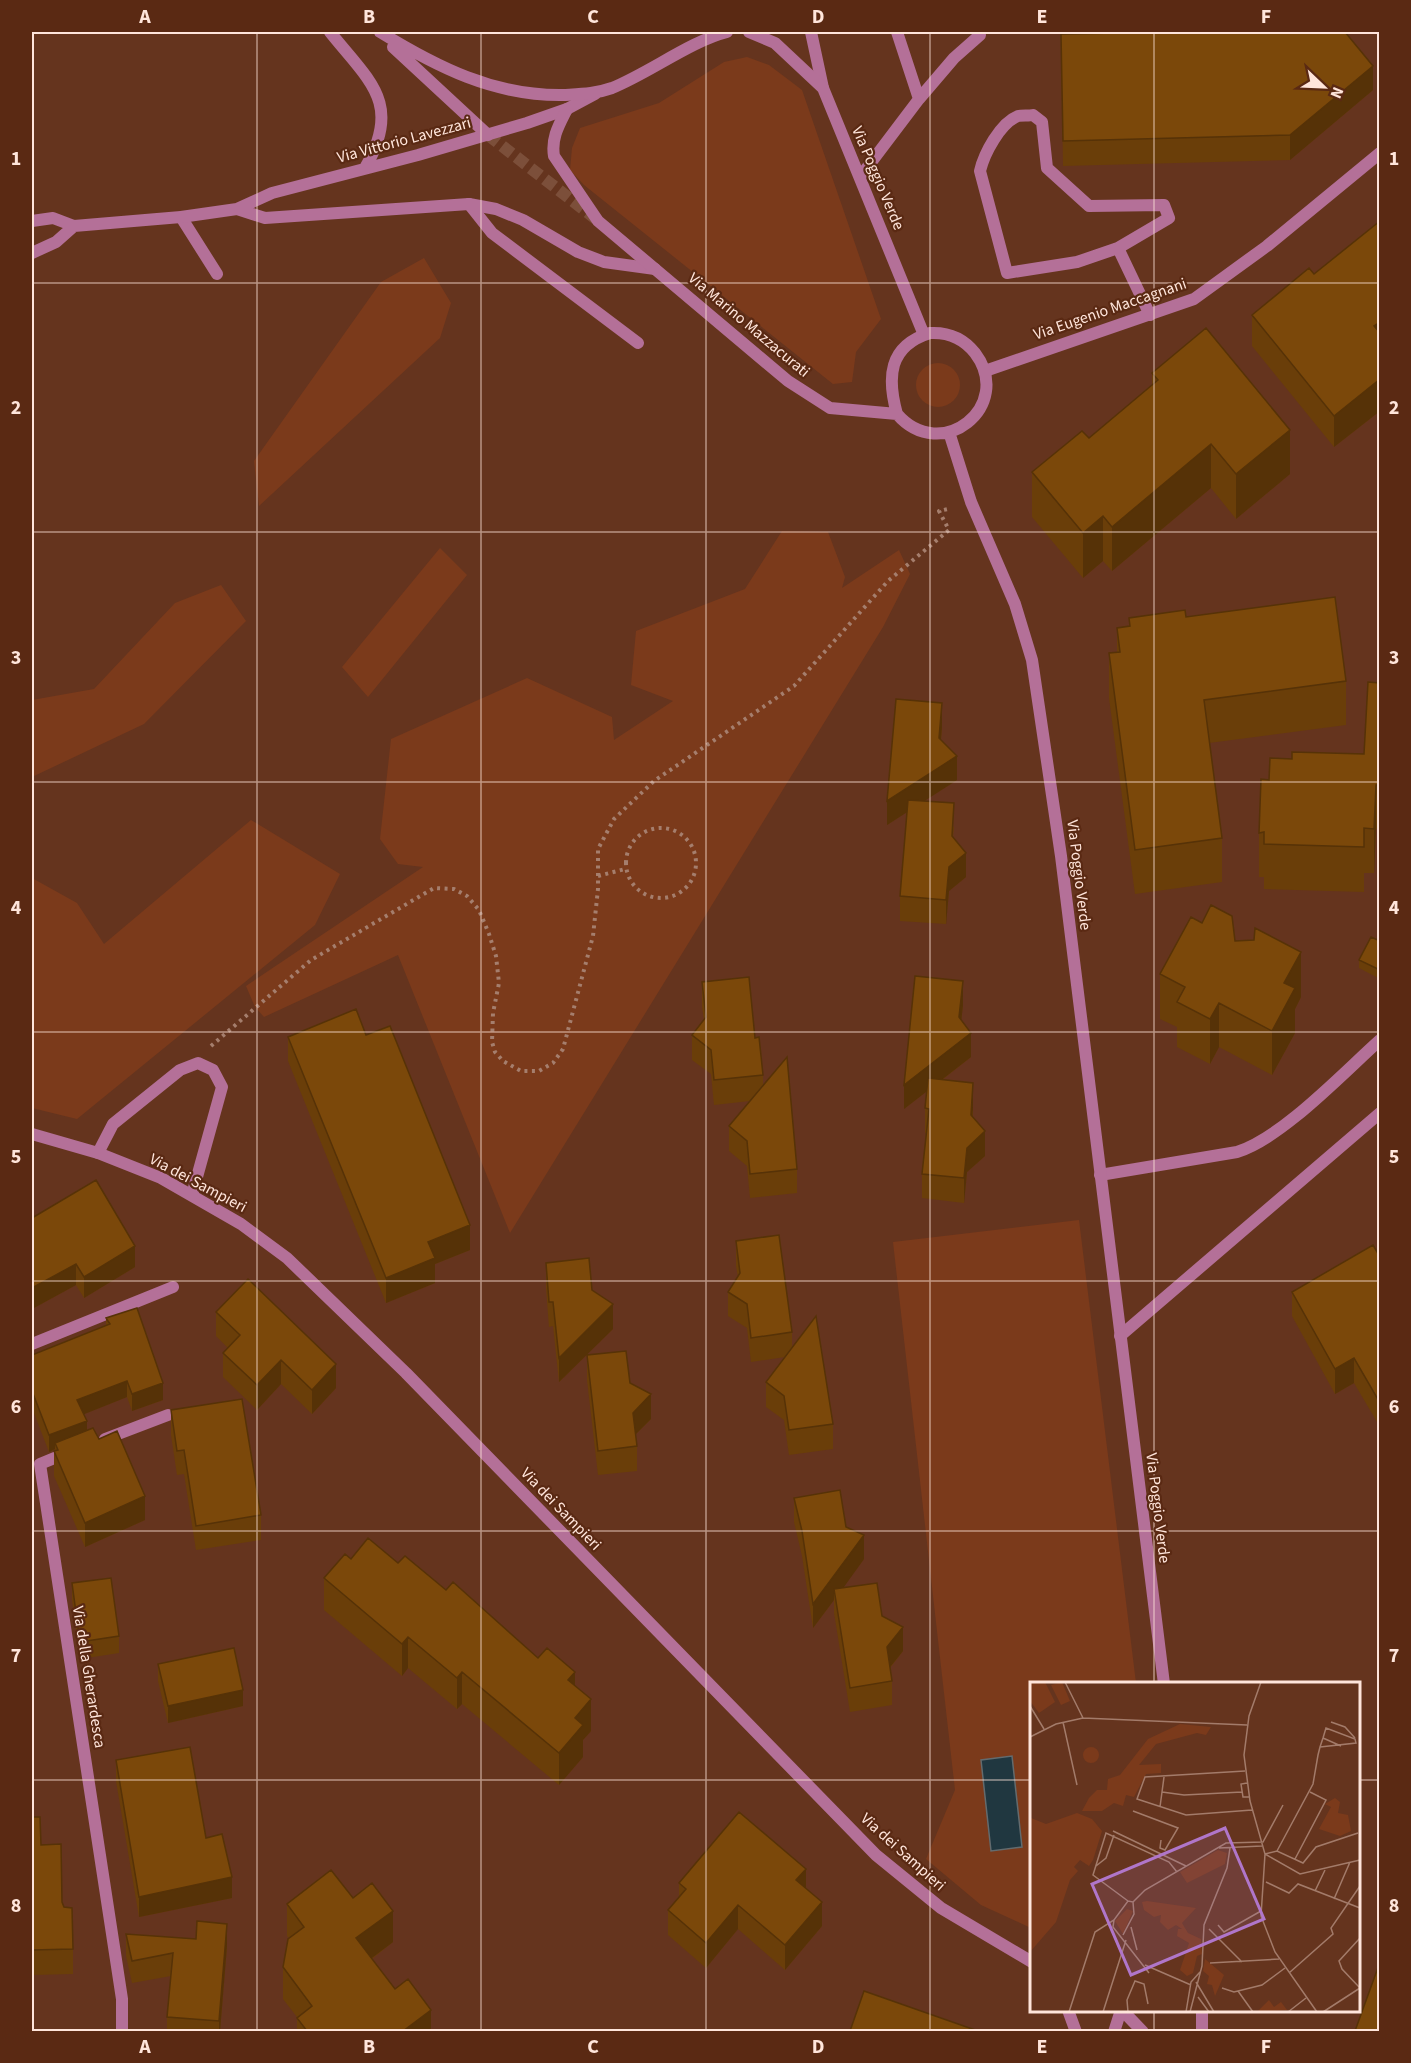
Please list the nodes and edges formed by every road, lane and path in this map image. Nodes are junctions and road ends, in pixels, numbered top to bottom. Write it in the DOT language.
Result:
graph roads {
  1 [pos="330,32"];
  2 [pos="378,32"];
  3 [pos="727,32"];
  4 [pos="748,32"];
  5 [pos="811,32"];
  6 [pos="897,32"];
  7 [pos="980,35"];
  8 [pos="823,88"];
  9 [pos="595,94"];
  10 [pos="919,99"];
  11 [pos="567,109"];
  12 [pos="488,135"];
  13 [pos="1380,153"];
  14 [pos="365,168"];
  15 [pos="860,177"];
  16 [pos="469,204"];
  17 [pos="237,209"];
  18 [pos="181,217"];
  19 [pos="32,221"];
  20 [pos="74,226"];
  21 [pos="1118,248"];
  22 [pos="32,253"];
  23 [pos="655,268"];
  24 [pos="217,274"];
  25 [pos="1150,315"];
  26 [pos="924,335"];
  27 [pos="638,343"];
  28 [pos="985,370"];
  29 [pos="897,414"];
  30 [pos="949,432"];
  31 [pos="948,509"];
  32 [pos="626,869"];
  33 [pos="598,876"];
  34 [pos="1380,1040"];
  35 [pos="198,1063"];
  36 [pos="1380,1113"];
  37 [pos="32,1134"];
  38 [pos="98,1154"];
  39 [pos="1100,1175"];
  40 [pos="192,1195"];
  41 [pos="173,1287"];
  42 [pos="1120,1336"];
  43 [pos="32,1344"];
  44 [pos="168,1415"];
  45 [pos="1164,1682"];
  46 [pos="1029,1963"];
  47 [pos="1069,2012"];
  48 [pos="1120,2012"];
  49 [pos="1123,2012"];
  50 [pos="1202,2012"];
  51 [pos="122,2031"];
  52 [pos="1076,2031"];
  53 [pos="1114,2031"];
  54 [pos="1143,2031"];
  55 [pos="1202,2031"];
  1 -- 14 [label="street"];
  2 -- 9 [label="street"];
  2 -- 12 [label="street"];
  3 -- 9 [label="street, Via Vittorio Lavezzari"];
  4 -- 8 [label="street"];
  5 -- 8 [label="street, Via Poggio Verde"];
  6 -- 10 [label="street"];
  7 -- 10 [label="street"];
  8 -- 15 [label="street, Via Poggio Verde"];
  9 -- 11 [label="street, Via Vittorio Lavezzari"];
  10 -- 15 [label="street"];
  11 -- 12 [label="street, Via Vittorio Lavezzari"];
  11 -- 23 [label="street, Via Marino Mazzacurati"];
  12 -- 14 [label="street, Via Vittorio Lavezzari"];
  13 -- 25 [label="street, Via Eugenio Maccagnani"];
  14 -- 17 [label="street, Via Vittorio Lavezzari"];
  15 -- 26 [label="street, Via Poggio Verde"];
  16 -- 17 [label="street"];
  16 -- 23 [label="street"];
  16 -- 27 [label="street"];
  17 -- 18 [label="street, Via Vittorio Lavezzari"];
  18 -- 20 [label="street, Via Vittorio Lavezzari"];
  18 -- 24 [label="street"];
  19 -- 20 [label="street, Via Vittorio Lavezzari"];
  20 -- 22 [label="street"];
  21 -- 21 [label="street"];
  21 -- 25 [label="street"];
  23 -- 29 [label="street, Via Marino Mazzacurati"];
  25 -- 28 [label="street, Via Eugenio Maccagnani"];
  26 -- 28 [label="street"];
  26 -- 29 [label="street"];
  28 -- 30 [label="street"];
  29 -- 30 [label="street, Via Marino Mazzacurati"];
  30 -- 39 [label="street, Via Poggio Verde"];
  31 -- 33 [label="path"];
  32 -- 32 [label="path"];
  32 -- 33 [label="path"];
  33 -- 35 [label="path"];
  34 -- 39 [label="street"];
  35 -- 38 [label="street"];
  35 -- 40 [label="street"];
  36 -- 42 [label="street"];
  37 -- 38 [label="street, Via dei Sampieri"];
  38 -- 40 [label="street, Via dei Sampieri"];
  39 -- 42 [label="street, Via Poggio Verde"];
  40 -- 46 [label="street, Via dei Sampieri"];
  41 -- 43 [label="street"];
  42 -- 45 [label="street, Via Poggio Verde"];
  44 -- 51 [label="street, Via della Gherardesca"];
  47 -- 52 [label="street"];
  48 -- 53 [label="street"];
  49 -- 54 [label="street"];
  50 -- 55 [label="street"];
}
